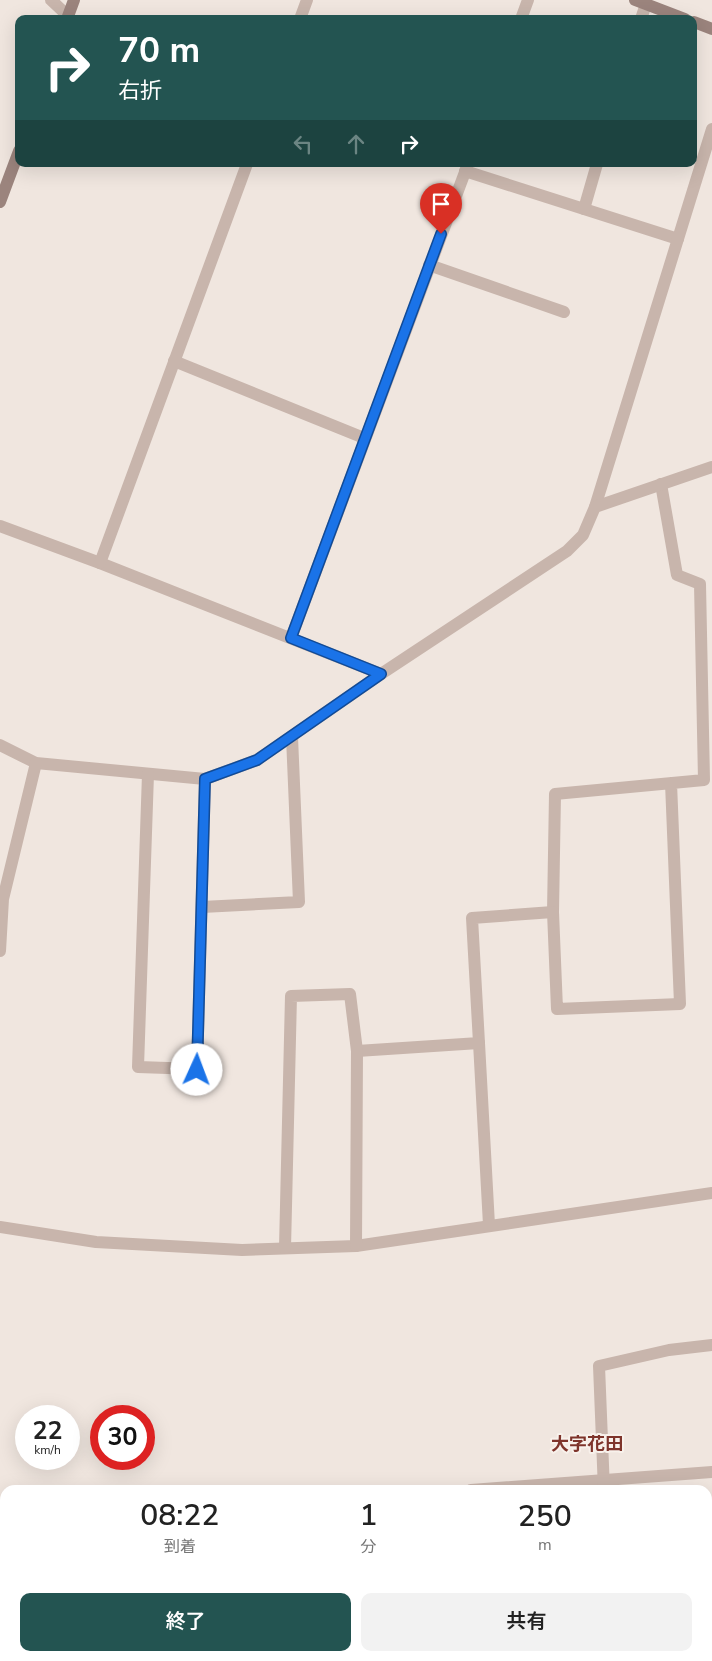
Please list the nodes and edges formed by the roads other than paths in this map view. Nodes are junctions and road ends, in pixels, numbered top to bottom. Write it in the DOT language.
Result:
graph roads {
  1 [pos="52,0"];
  2 [pos="74,0"];
  3 [pos="307,0"];
  4 [pos="528,0"];
  5 [pos="640,2"];
  6 [pos="66,15"];
  7 [pos="69,15"];
  8 [pos="301,15"];
  9 [pos="522,15"];
  10 [pos="641,15"];
  11 [pos="674,15"];
  12 [pos="697,23"];
  13 [pos="712,29"];
  14 [pos="712,129"];
  15 [pos="15,162"];
  16 [pos="245,167"];
  17 [pos="466,167"];
  18 [pos="596,167"];
  19 [pos="0,202"];
  20 [pos="584,208"];
  21 [pos="678,239"];
  22 [pos="429,265"];
  23 [pos="564,312"];
  24 [pos="174,361"];
  25 [pos="364,438"];
  26 [pos="712,467"];
  27 [pos="661,484"];
  28 [pos="595,507"];
  29 [pos="0,526"];
  30 [pos="100,563"];
  31 [pos="291,638"];
  32 [pos="381,674"];
  33 [pos="292,737"];
  34 [pos="0,745"];
  35 [pos="708,745"];
  36 [pos="36,763"];
  37 [pos="148,774"];
  38 [pos="205,779"];
  39 [pos="670,783"];
  40 [pos="202,907"];
  41 [pos="552,912"];
  42 [pos="0,951"];
  43 [pos="479,1043"];
  44 [pos="357,1051"];
  45 [pos="712,1193"];
  46 [pos="489,1225"];
  47 [pos="0,1227"];
  48 [pos="356,1246"];
  49 [pos="285,1248"];
  50 [pos="712,1345"];
  51 [pos="712,1472"];
  52 [pos="604,1485"];
  1 -- 6 [label="street"];
  2 -- 7 [label="street"];
  3 -- 8 [label="street"];
  4 -- 9 [label="street"];
  5 -- 10 [label="street"];
  5 -- 11 [label="street"];
  12 -- 13 [label="street"];
  14 -- 21 [label="street"];
  15 -- 19 [label="street"];
  16 -- 24 [label="street"];
  17 -- 20 [label="street"];
  17 -- 22 [label="street"];
  18 -- 20 [label="street"];
  20 -- 21 [label="street"];
  21 -- 28 [label="street"];
  22 -- 23 [label="street"];
  22 -- 25 [label="street"];
  24 -- 25 [label="street"];
  24 -- 30 [label="street"];
  25 -- 31 [label="street"];
  26 -- 27 [label="street"];
  27 -- 28 [label="street"];
  27 -- 35 [label="street"];
  28 -- 32 [label="street"];
  29 -- 30 [label="street"];
  30 -- 31 [label="street"];
  31 -- 32 [label="street"];
  32 -- 33 [label="street"];
  33 -- 38 [label="street"];
  33 -- 40 [label="street"];
  34 -- 36 [label="street"];
  35 -- 39 [label="street"];
  36 -- 37 [label="street"];
  36 -- 42 [label="street"];
  37 -- 38 [label="street"];
  37 -- 40 [label="street"];
  38 -- 40 [label="street"];
  39 -- 41 [label="street"];
  39 -- 41 [label="street"];
  41 -- 43 [label="street"];
  43 -- 44 [label="street"];
  43 -- 46 [label="street"];
  44 -- 48 [label="street"];
  44 -- 49 [label="street"];
  45 -- 46 [label="street"];
  46 -- 48 [label="street"];
  47 -- 49 [label="street"];
  48 -- 49 [label="street"];
  50 -- 52 [label="street"];
  51 -- 52 [label="street"];
}
